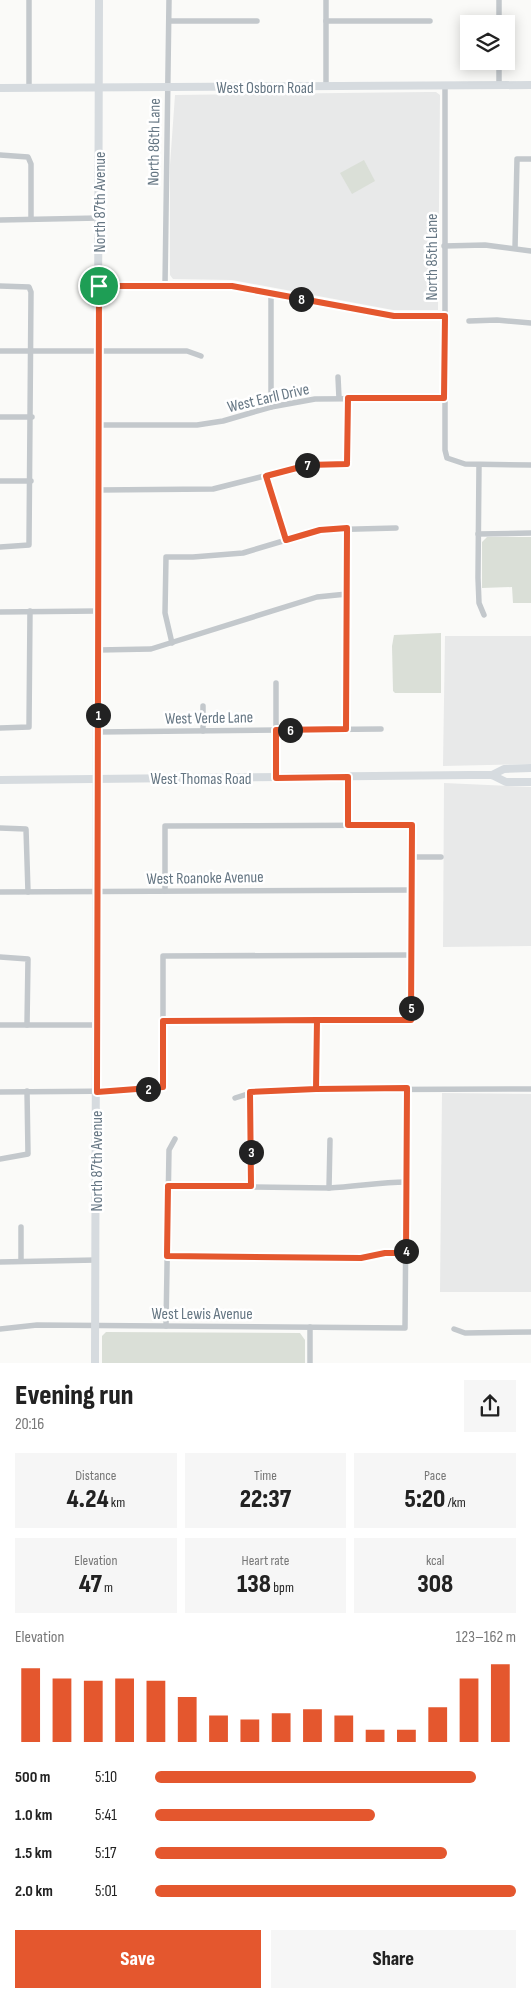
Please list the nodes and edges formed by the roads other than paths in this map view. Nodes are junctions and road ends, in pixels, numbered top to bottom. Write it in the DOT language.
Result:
graph roads {
  1 [pos="29,0"];
  2 [pos="99,0"];
  3 [pos="169,0"];
  4 [pos="326,0"];
  5 [pos="499,0"];
  6 [pos="499,15"];
  7 [pos="169,21"];
  8 [pos="257,21"];
  9 [pos="326,21"];
  10 [pos="430,21"];
  11 [pos="499,70"];
  12 [pos="326,86"];
  13 [pos="445,86"];
  14 [pos="499,86"];
  15 [pos="531,86"];
  16 [pos="168,87"];
  17 [pos="0,88"];
  18 [pos="29,88"];
  19 [pos="99,88"];
  20 [pos="0,156"];
  21 [pos="531,159"];
  22 [pos="98,218"];
  23 [pos="31,219"];
  24 [pos="0,220"];
  25 [pos="444,246"];
  26 [pos="514,248"];
  27 [pos="531,251"];
  28 [pos="165,285"];
  29 [pos="0,286"];
  30 [pos="99,286"];
  31 [pos="271,293"];
  32 [pos="445,316"];
  33 [pos="470,321"];
  34 [pos="531,323"];
  35 [pos="31,350"];
  36 [pos="98,350"];
  37 [pos="0,351"];
  38 [pos="201,356"];
  39 [pos="338,376"];
  40 [pos="339,398"];
  41 [pos="348,398"];
  42 [pos="444,398"];
  43 [pos="271,407"];
  44 [pos="0,417"];
  45 [pos="32,417"];
  46 [pos="98,424"];
  47 [pos="479,465"];
  48 [pos="531,465"];
  49 [pos="266,476"];
  50 [pos="0,481"];
  51 [pos="31,481"];
  52 [pos="98,490"];
  53 [pos="347,528"];
  54 [pos="396,528"];
  55 [pos="531,533"];
  56 [pos="478,534"];
  57 [pos="286,540"];
  58 [pos="0,546"];
  59 [pos="346,594"];
  60 [pos="30,611"];
  61 [pos="98,611"];
  62 [pos="0,612"];
  63 [pos="484,615"];
  64 [pos="172,643"];
  65 [pos="98,650"];
  66 [pos="276,683"];
  67 [pos="203,706"];
  68 [pos="0,728"];
  69 [pos="346,729"];
  70 [pos="381,729"];
  71 [pos="276,730"];
  72 [pos="203,731"];
  73 [pos="98,732"];
  74 [pos="531,768"];
  75 [pos="492,775"];
  76 [pos="348,777"];
  77 [pos="276,778"];
  78 [pos="98,779"];
  79 [pos="0,780"];
  80 [pos="531,782"];
  81 [pos="348,825"];
  82 [pos="0,828"];
  83 [pos="411,857"];
  84 [pos="441,857"];
  85 [pos="411,890"];
  86 [pos="165,891"];
  87 [pos="0,892"];
  88 [pos="28,892"];
  89 [pos="98,892"];
  90 [pos="411,955"];
  91 [pos="0,957"];
  92 [pos="317,1020"];
  93 [pos="163,1021"];
  94 [pos="0,1025"];
  95 [pos="27,1025"];
  96 [pos="97,1025"];
  97 [pos="407,1088"];
  98 [pos="531,1088"];
  99 [pos="316,1089"];
  100 [pos="27,1090"];
  101 [pos="0,1092"];
  102 [pos="97,1092"];
  103 [pos="250,1092"];
  104 [pos="235,1098"];
  105 [pos="175,1139"];
  106 [pos="330,1140"];
  107 [pos="0,1159"];
  108 [pos="406,1182"];
  109 [pos="168,1186"];
  110 [pos="251,1186"];
  111 [pos="329,1188"];
  112 [pos="21,1228"];
  113 [pos="406,1253"];
  114 [pos="167,1256"];
  115 [pos="21,1260"];
  116 [pos="96,1260"];
  117 [pos="0,1262"];
  118 [pos="95,1326"];
  119 [pos="166,1326"];
  120 [pos="310,1327"];
  121 [pos="0,1328"];
  122 [pos="454,1328"];
  123 [pos="531,1332"];
  124 [pos="95,1363"];
  125 [pos="310,1363"];
  1 -- 18 [label="street"];
  2 -- 19 [label="street, North 87th Avenue"];
  3 -- 7 [label="street, North 86th Lane"];
  4 -- 9 [label="street"];
  5 -- 6 [label="street"];
  7 -- 8 [label="street"];
  7 -- 16 [label="street, North 86th Lane"];
  9 -- 10 [label="street"];
  9 -- 12 [label="street"];
  11 -- 14 [label="street"];
  12 -- 13 [label="street, West Osborn Road"];
  12 -- 16 [label="street, West Osborn Road"];
  13 -- 14 [label="street, West Osborn Road"];
  13 -- 25 [label="street, North 85th Lane"];
  14 -- 15 [label="street, West Osborn Road"];
  16 -- 19 [label="street, West Osborn Road"];
  16 -- 28 [label="street, North 86th Lane"];
  17 -- 18 [label="street, West Osborn Road"];
  18 -- 19 [label="street, West Osborn Road"];
  19 -- 22 [label="street, North 87th Avenue"];
  20 -- 23 [label="street"];
  21 -- 26 [label="street"];
  22 -- 23 [label="street"];
  22 -- 30 [label="street, North 87th Avenue"];
  23 -- 24 [label="street"];
  25 -- 26 [label="street"];
  25 -- 32 [label="street, North 85th Lane"];
  26 -- 27 [label="street"];
  28 -- 30 [label="street"];
  28 -- 31 [label="street"];
  29 -- 35 [label="street"];
  30 -- 36 [label="street, North 87th Avenue"];
  31 -- 32 [label="street"];
  31 -- 43 [label="street"];
  32 -- 42 [label="street, North 85th Lane"];
  33 -- 34 [label="street"];
  35 -- 36 [label="street"];
  35 -- 37 [label="street"];
  35 -- 45 [label="street"];
  36 -- 38 [label="street"];
  36 -- 46 [label="street, North 87th Avenue"];
  39 -- 40 [label="street"];
  40 -- 41 [label="street, West Earll Drive"];
  40 -- 43 [label="street, West Earll Drive"];
  41 -- 42 [label="street, West Earll Drive"];
  41 -- 49 [label="street"];
  42 -- 47 [label="street, North 85th Lane"];
  43 -- 46 [label="street, West Earll Drive"];
  44 -- 45 [label="street"];
  45 -- 51 [label="street"];
  46 -- 52 [label="street, North 87th Avenue"];
  47 -- 48 [label="street"];
  47 -- 56 [label="street"];
  49 -- 52 [label="street"];
  49 -- 57 [label="street"];
  50 -- 51 [label="street"];
  51 -- 58 [label="street"];
  52 -- 61 [label="street, North 87th Avenue"];
  53 -- 54 [label="street"];
  53 -- 57 [label="street"];
  53 -- 59 [label="street"];
  55 -- 56 [label="street"];
  56 -- 63 [label="street"];
  57 -- 64 [label="street"];
  59 -- 64 [label="street"];
  59 -- 69 [label="street"];
  60 -- 61 [label="street"];
  60 -- 62 [label="street"];
  60 -- 68 [label="street"];
  61 -- 65 [label="street, North 87th Avenue"];
  64 -- 65 [label="street"];
  65 -- 73 [label="street, North 87th Avenue"];
  66 -- 71 [label="street"];
  67 -- 72 [label="street"];
  69 -- 70 [label="street, West Verde Lane"];
  69 -- 71 [label="street, West Verde Lane"];
  71 -- 72 [label="street, West Verde Lane"];
  71 -- 77 [label="street"];
  72 -- 73 [label="street, West Verde Lane"];
  73 -- 78 [label="street, North 87th Avenue"];
  74 -- 75 [label="street, West Thomas Road"];
  75 -- 76 [label="street, West Thomas Road"];
  75 -- 80 [label="street, West Thomas Road"];
  76 -- 77 [label="street, West Thomas Road"];
  76 -- 81 [label="street"];
  77 -- 78 [label="street, West Thomas Road"];
  78 -- 79 [label="street, West Thomas Road"];
  78 -- 89 [label="street, North 87th Avenue"];
  81 -- 83 [label="street"];
  81 -- 86 [label="street"];
  82 -- 88 [label="street"];
  83 -- 84 [label="street"];
  83 -- 85 [label="street"];
  85 -- 86 [label="street, West Roanoke Avenue"];
  85 -- 90 [label="street"];
  86 -- 89 [label="street, West Roanoke Avenue"];
  87 -- 88 [label="street, West Roanoke Avenue"];
  88 -- 89 [label="street, West Roanoke Avenue"];
  89 -- 96 [label="street, North 87th Avenue"];
  90 -- 92 [label="street"];
  90 -- 93 [label="street"];
  91 -- 95 [label="street"];
  92 -- 93 [label="street"];
  92 -- 99 [label="street"];
  93 -- 102 [label="street"];
  94 -- 95 [label="street"];
  95 -- 96 [label="street"];
  96 -- 102 [label="street, North 87th Avenue"];
  97 -- 98 [label="street"];
  97 -- 99 [label="street"];
  97 -- 108 [label="street"];
  99 -- 103 [label="street"];
  100 -- 101 [label="street"];
  100 -- 102 [label="street"];
  100 -- 107 [label="street"];
  102 -- 116 [label="street, North 87th Avenue"];
  103 -- 104 [label="street"];
  103 -- 110 [label="street"];
  105 -- 109 [label="street"];
  106 -- 111 [label="street"];
  108 -- 111 [label="street"];
  108 -- 113 [label="street"];
  109 -- 110 [label="street"];
  109 -- 114 [label="street"];
  110 -- 111 [label="street"];
  112 -- 115 [label="street"];
  113 -- 114 [label="street"];
  113 -- 120 [label="street, West Lewis Avenue"];
  114 -- 119 [label="street"];
  115 -- 116 [label="street"];
  115 -- 117 [label="street"];
  116 -- 118 [label="street, North 87th Avenue"];
  118 -- 119 [label="street, West Lewis Avenue"];
  118 -- 121 [label="street, West Lewis Avenue"];
  118 -- 124 [label="street, North 87th Avenue"];
  119 -- 120 [label="street, West Lewis Avenue"];
  120 -- 125 [label="street"];
  122 -- 123 [label="street"];
}
